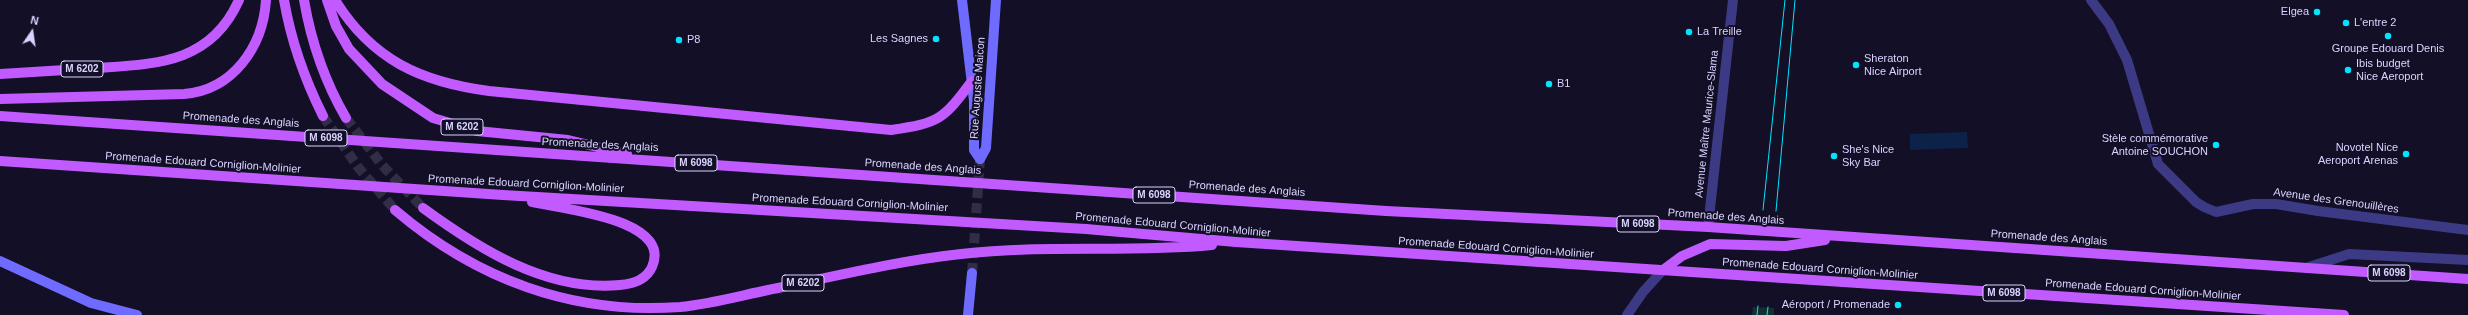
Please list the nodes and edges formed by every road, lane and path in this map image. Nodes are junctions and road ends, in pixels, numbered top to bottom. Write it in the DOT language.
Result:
graph roads {
  1 [pos="239,0"];
  2 [pos="266,0"];
  3 [pos="284,0"];
  4 [pos="304,0"];
  5 [pos="327,0"];
  6 [pos="335,0"];
  7 [pos="962,0"];
  8 [pos="996,0"];
  9 [pos="1733,0"];
  10 [pos="2091,0"];
  11 [pos="2,72"];
  12 [pos="972,81"];
  13 [pos="0,100"];
  14 [pos="0,116"];
  15 [pos="323,116"];
  16 [pos="346,118"];
  17 [pos="652,160"];
  18 [pos="1,161"];
  19 [pos="503,196"];
  20 [pos="423,208"];
  21 [pos="395,210"];
  22 [pos="1708,227"];
  23 [pos="2468,230"];
  24 [pos="1843,238"];
  25 [pos="1236,242"];
  26 [pos="2468,260"];
  27 [pos="0,261"];
  28 [pos="2309,267"];
  29 [pos="1663,270"];
  30 [pos="972,273"];
  31 [pos="2468,279"];
  32 [pos="137,315"];
  33 [pos="968,315"];
  34 [pos="1627,315"];
  35 [pos="2344,315"];
  1 -- 11 [label="main road, M 6202"];
  2 -- 13 [label="main road"];
  3 -- 15 [label="main road"];
  4 -- 16 [label="main road"];
  5 -- 17 [label="main road, M 6202"];
  6 -- 12 [label="main road"];
  7 -- 12 [label="main road, Rue Auguste Maicon"];
  8 -- 12 [label="main road, Rue Auguste Maicon"];
  9 -- 22 [label="street, Avenue Maître Maurice-Slama"];
  10 -- 23 [label="street, Avenue des Grenouillères"];
  14 -- 17 [label="main road, Promenade des Anglais / M 6098"];
  17 -- 22 [label="main road, Promenade des Anglais / M 6098"];
  18 -- 19 [label="main road, Promenade Edouard Corniglion-Molinier / M 6098"];
  19 -- 20 [label="main road"];
  19 -- 25 [label="main road, Promenade Edouard Corniglion-Molinier / M 6098"];
  21 -- 25 [label="main road, M 6202"];
  22 -- 24 [label="main road, Promenade des Anglais / M 6098"];
  24 -- 28 [label="main road, Promenade des Anglais / M 6098"];
  24 -- 29 [label="main road"];
  25 -- 29 [label="main road, Promenade Edouard Corniglion-Molinier / M 6098"];
  26 -- 28 [label="street"];
  27 -- 32 [label="main road"];
  28 -- 31 [label="main road, Promenade des Anglais / M 6098"];
  29 -- 34 [label="street"];
  29 -- 35 [label="main road, Promenade Edouard Corniglion-Molinier / M 6098"];
  30 -- 33 [label="main road"];
}
